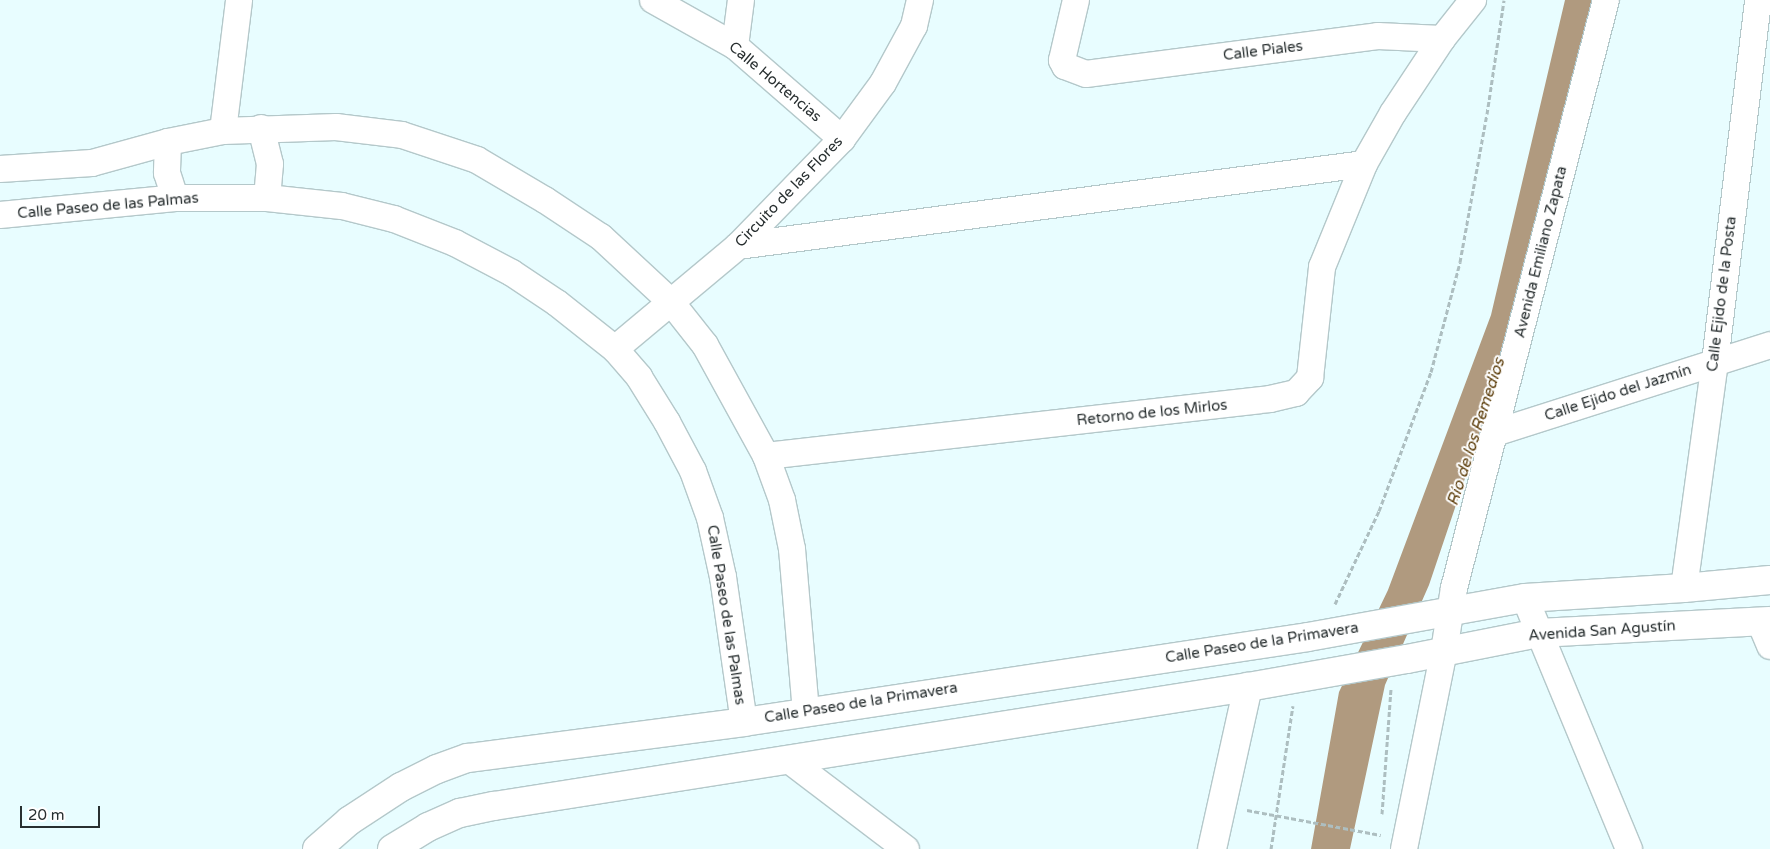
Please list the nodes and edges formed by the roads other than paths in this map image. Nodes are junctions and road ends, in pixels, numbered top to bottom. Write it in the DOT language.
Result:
graph roads {
  1 [pos="239,0"];
  2 [pos="653,0"];
  3 [pos="741,0"];
  4 [pos="920,0"];
  5 [pos="1076,0"];
  6 [pos="1473,0"];
  7 [pos="1606,0"];
  8 [pos="1758,0"];
  9 [pos="1442,39"];
  10 [pos="735,46"];
  11 [pos="261,128"];
  12 [pos="223,131"];
  13 [pos="842,139"];
  14 [pos="168,142"];
  15 [pos="1364,164"];
  16 [pos="0,169"];
  17 [pos="175,198"];
  18 [pos="268,198"];
  19 [pos="0,215"];
  20 [pos="738,246"];
  21 [pos="671,302"];
  22 [pos="1770,345"];
  23 [pos="615,349"];
  24 [pos="1715,362"];
  25 [pos="1495,434"];
  26 [pos="766,456"];
  27 [pos="1770,580"];
  28 [pos="1684,588"];
  29 [pos="1525,598"];
  30 [pos="1440,612"];
  31 [pos="1767,630"];
  32 [pos="1538,632"];
  33 [pos="1444,651"];
  34 [pos="1248,686"];
  35 [pos="806,711"];
  36 [pos="744,722"];
  37 [pos="789,760"];
  38 [pos="317,849"];
  39 [pos="392,849"];
  40 [pos="906,849"];
  41 [pos="1212,849"];
  42 [pos="1404,849"];
  43 [pos="1629,849"];
  1 -- 12 [label="street"];
  2 -- 10 [label="street, Calle Hortencias"];
  3 -- 10 [label="street"];
  4 -- 13 [label="street, Circuito de las Flores"];
  5 -- 9 [label="street, Calle Piales"];
  6 -- 9 [label="street, Retorno de los Mirlos"];
  7 -- 25 [label="street, Avenida Emiliano Zapata"];
  8 -- 24 [label="street, Calle Ejido de la Posta"];
  9 -- 15 [label="street, Retorno de los Mirlos"];
  10 -- 13 [label="street, Calle Hortencias"];
  11 -- 12 [label="street"];
  11 -- 18 [label="street"];
  11 -- 21 [label="street"];
  12 -- 14 [label="street"];
  13 -- 20 [label="street, Circuito de las Flores"];
  14 -- 16 [label="street"];
  14 -- 17 [label="street"];
  15 -- 20 [label="street"];
  15 -- 26 [label="street, Retorno de los Mirlos"];
  17 -- 18 [label="street, Calle Paseo de las Palmas"];
  17 -- 19 [label="street, Calle Paseo de las Palmas"];
  18 -- 23 [label="street, Calle Paseo de las Palmas"];
  20 -- 21 [label="street, Circuito de las Flores"];
  21 -- 23 [label="street, Circuito de las Flores"];
  21 -- 26 [label="street"];
  22 -- 24 [label="street, Calle Ejido del Jazmín"];
  23 -- 36 [label="street, Calle Paseo de las Palmas"];
  24 -- 25 [label="street, Calle Ejido del Jazmín"];
  24 -- 28 [label="street, Calle Ejido de la Posta"];
  25 -- 30 [label="street, Avenida Emiliano Zapata"];
  26 -- 35 [label="street"];
  27 -- 28 [label="street"];
  28 -- 29 [label="street"];
  29 -- 30 [label="street"];
  29 -- 32 [label="street"];
  30 -- 33 [label="street, Avenida Emiliano Zapata"];
  30 -- 35 [label="street, Calle Paseo de la Primavera"];
  31 -- 32 [label="street, Avenida San Agustín"];
  32 -- 33 [label="street, Avenida San Agustín"];
  32 -- 43 [label="street"];
  33 -- 34 [label="street, Avenida San Agustín"];
  33 -- 42 [label="street, Avenida Emiliano Zapata"];
  34 -- 37 [label="street"];
  34 -- 41 [label="street"];
  35 -- 36 [label="street, Calle Paseo de la Primavera"];
  36 -- 38 [label="street, Calle Paseo de la Primavera"];
  37 -- 39 [label="street"];
  37 -- 40 [label="street"];
}
